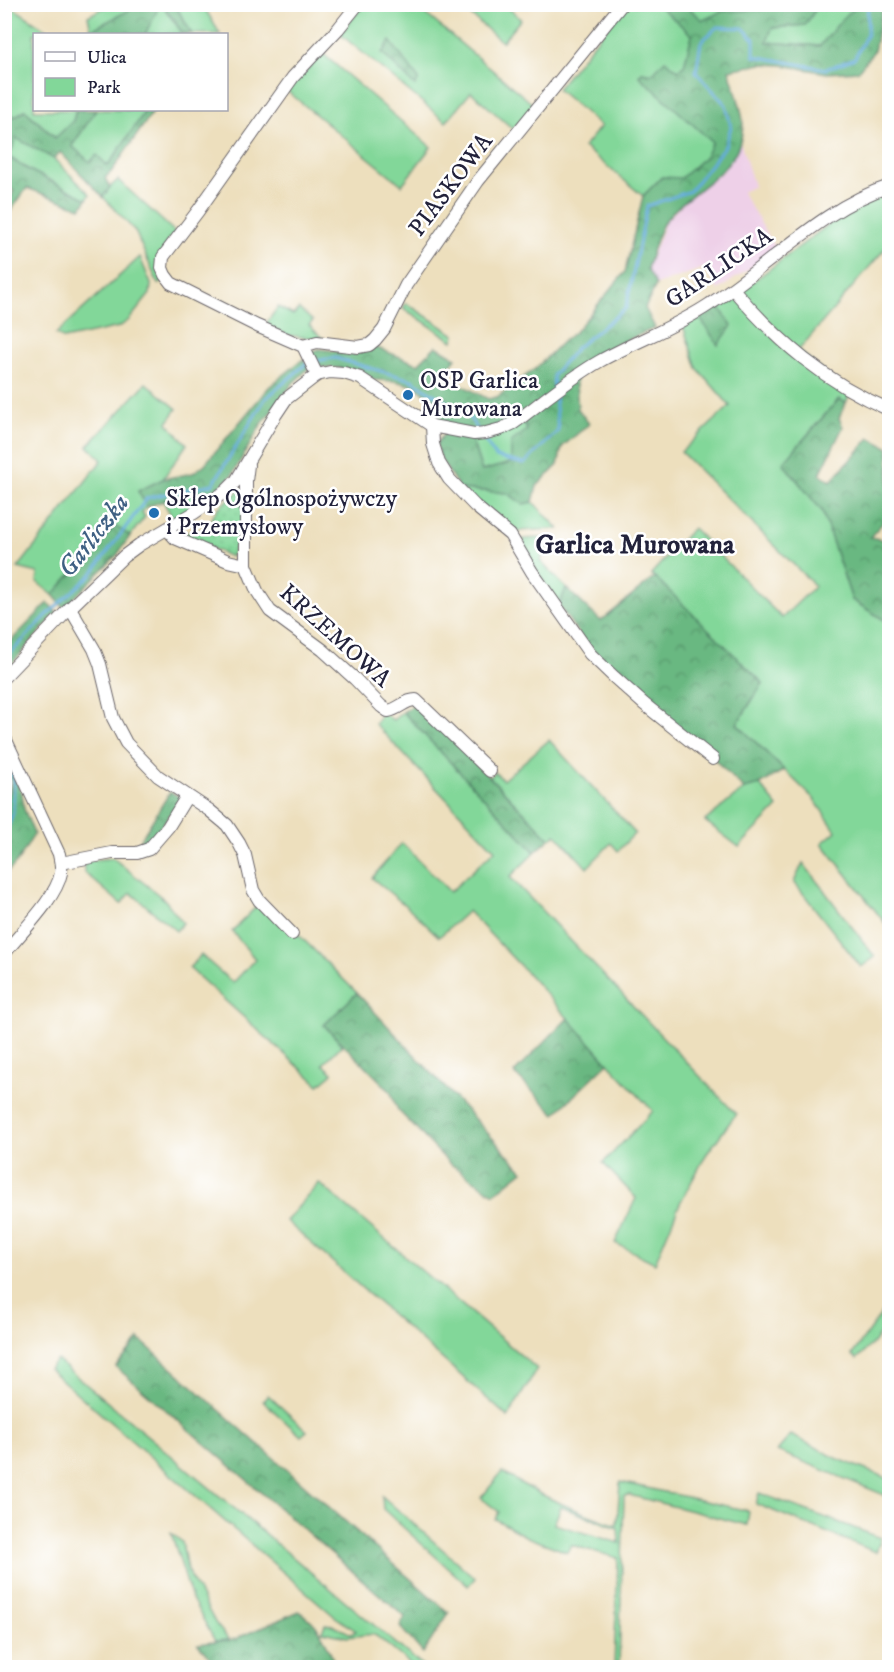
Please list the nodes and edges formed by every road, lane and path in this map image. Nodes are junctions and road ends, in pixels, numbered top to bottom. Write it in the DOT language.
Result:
graph roads {
  1 [pos="358,4"];
  2 [pos="622,4"];
  3 [pos="890,186"];
  4 [pos="733,289"];
  5 [pos="305,349"];
  6 [pos="315,371"];
  7 [pos="890,410"];
  8 [pos="432,426"];
  9 [pos="248,460"];
  10 [pos="167,529"];
  11 [pos="246,566"];
  12 [pos="62,609"];
  13 [pos="4,677"];
  14 [pos="4,736"];
  15 [pos="713,759"];
  16 [pos="490,771"];
  17 [pos="187,796"];
  18 [pos="61,863"];
  19 [pos="292,934"];
  20 [pos="4,954"];
  1 -- 5 [label="street"];
  2 -- 5 [label="street, PIASKOWA"];
  3 -- 4 [label="street, GARLICKA"];
  4 -- 7 [label="street"];
  4 -- 8 [label="street, GARLICKA"];
  5 -- 6 [label="street"];
  6 -- 8 [label="street"];
  6 -- 9 [label="street"];
  8 -- 15 [label="street"];
  9 -- 10 [label="street"];
  9 -- 11 [label="street, KRZEMOWA"];
  10 -- 11 [label="street"];
  10 -- 12 [label="street"];
  11 -- 16 [label="street, KRZEMOWA"];
  12 -- 13 [label="street"];
  12 -- 17 [label="street"];
  14 -- 18 [label="street"];
  17 -- 18 [label="street"];
  17 -- 19 [label="street"];
  18 -- 20 [label="street"];
}
